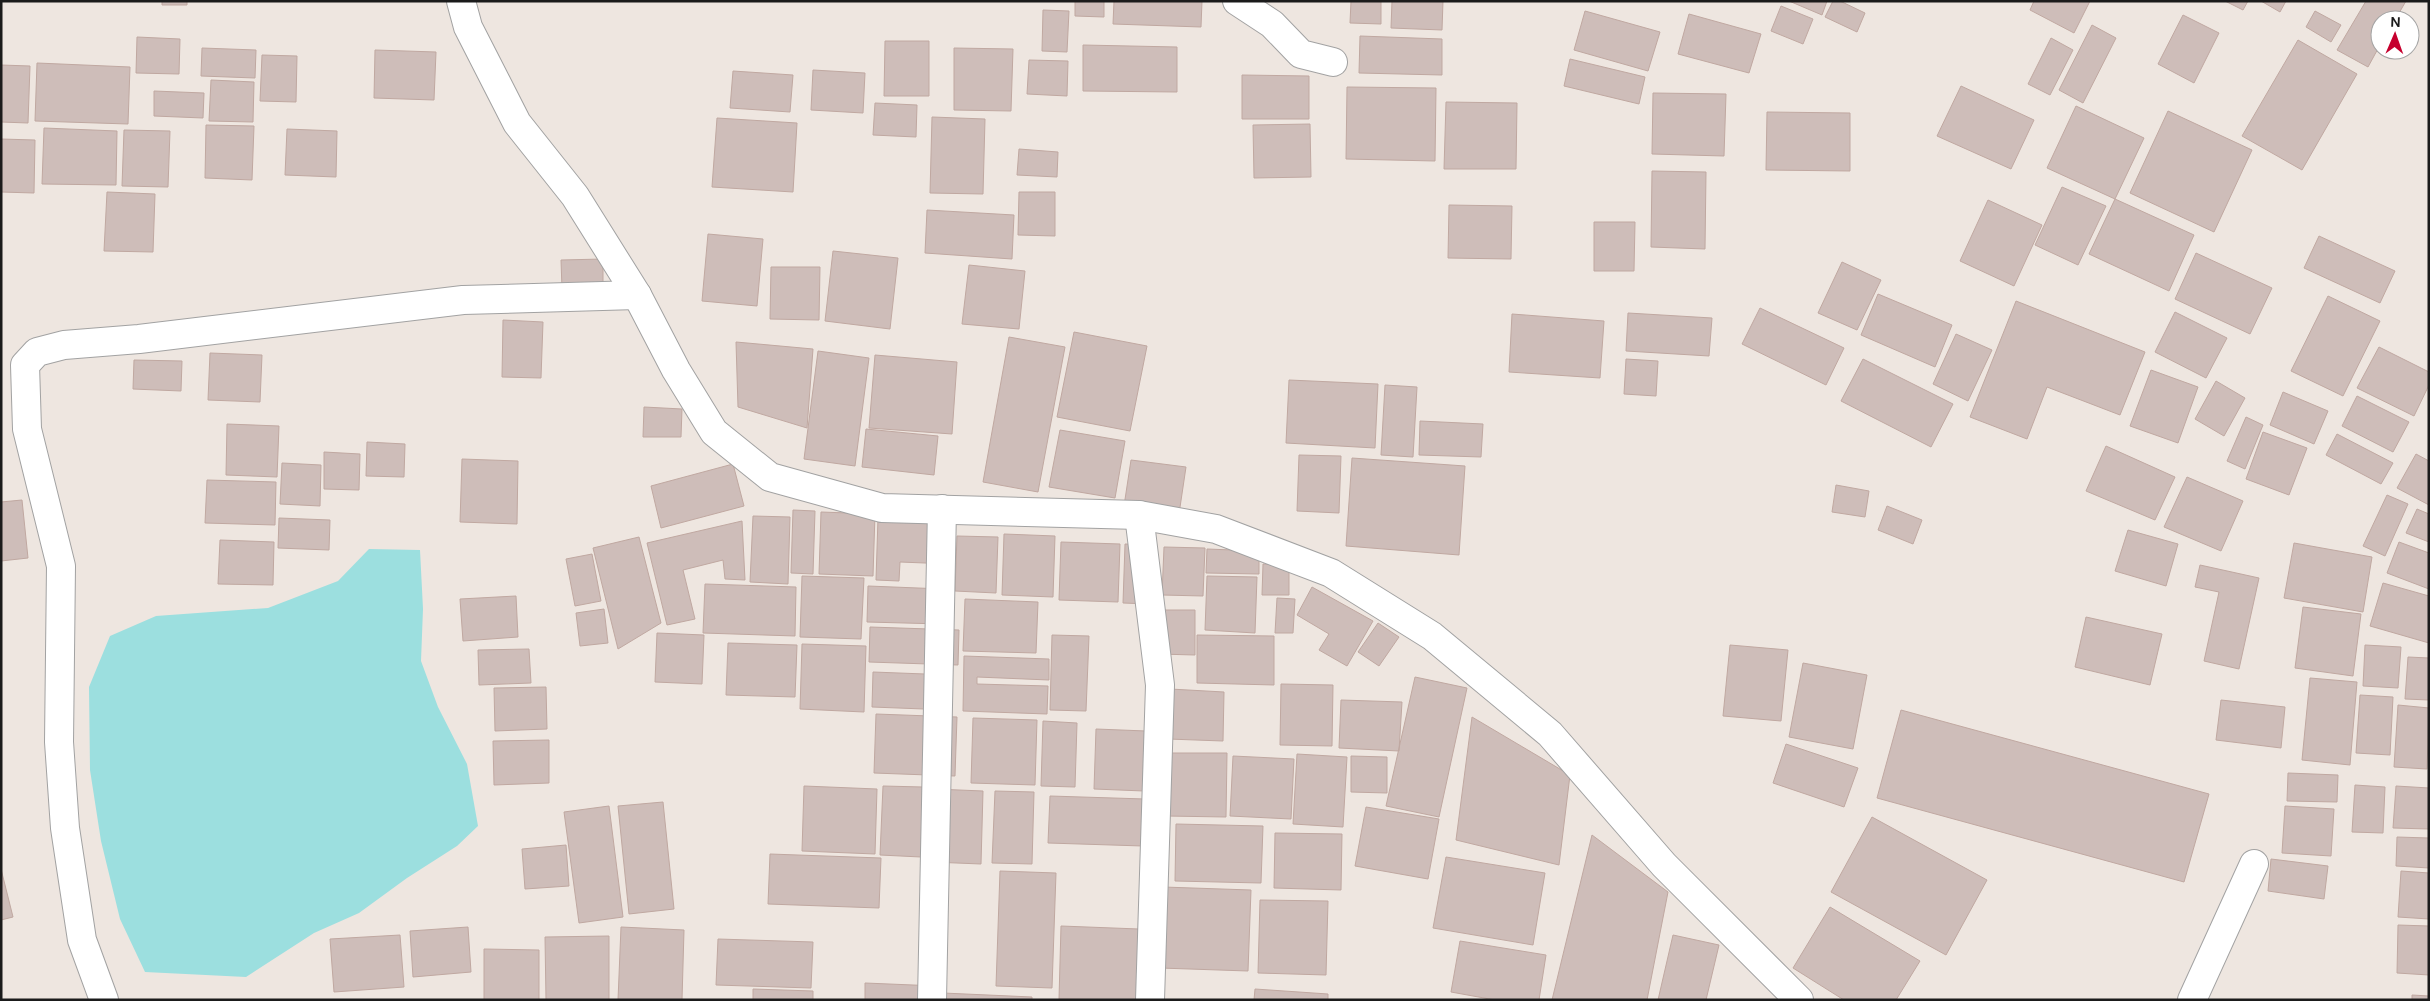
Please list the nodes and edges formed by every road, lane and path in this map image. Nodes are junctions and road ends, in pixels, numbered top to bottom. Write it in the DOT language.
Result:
graph roads {
  1 [pos="461,1"];
  2 [pos="1236,1"];
  3 [pos="1333,62"];
  4 [pos="636,295"];
  5 [pos="942,509"];
  6 [pos="1139,515"];
  7 [pos="2254,864"];
  8 [pos="104,1000"];
  9 [pos="932,1000"];
  10 [pos="1150,1000"];
  11 [pos="1799,1000"];
  12 [pos="2192,1000"];
  1 -- 4 [label="street"];
  2 -- 3 [label="street"];
  4 -- 5 [label="street"];
  4 -- 8 [label="street"];
  5 -- 6 [label="street"];
  5 -- 9 [label="street"];
  6 -- 10 [label="street"];
  6 -- 11 [label="street"];
  7 -- 12 [label="street"];
}
